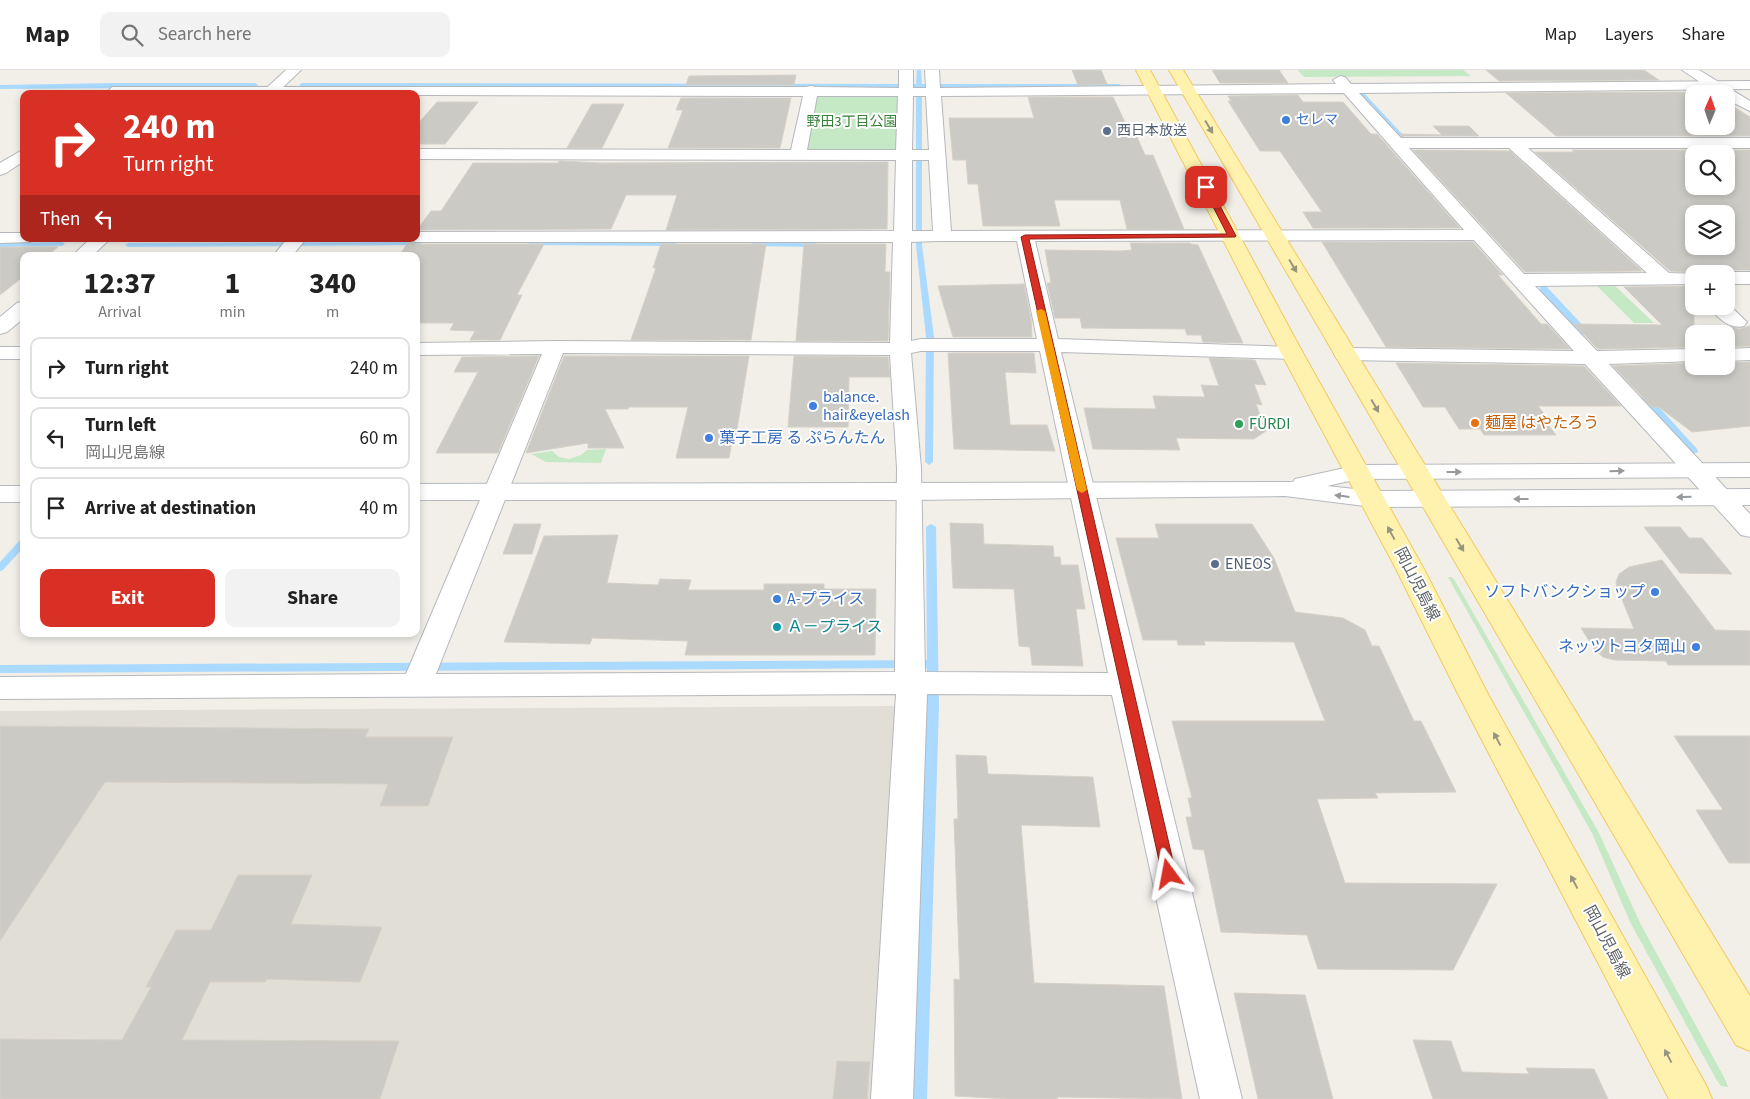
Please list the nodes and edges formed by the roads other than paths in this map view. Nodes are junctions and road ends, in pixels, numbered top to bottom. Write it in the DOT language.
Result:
graph roads {
  1 [pos="294,70"];
  2 [pos="1750,76"];
  3 [pos="1704,79"];
  4 [pos="283,80"];
  5 [pos="1182,80"];
  6 [pos="1149,81"];
  7 [pos="628,83"];
  8 [pos="919,84"];
  9 [pos="1344,84"];
  10 [pos="1750,85"];
  11 [pos="271,90"];
  12 [pos="811,90"];
  13 [pos="420,94"];
  14 [pos="1750,107"];
  15 [pos="1397,143"];
  16 [pos="1513,143"];
  17 [pos="1750,143"];
  18 [pos="420,154"];
  19 [pos="798,155"];
  20 [pos="918,155"];
  21 [pos="13,158"];
  22 [pos="0,170"];
  23 [pos="1232,236"];
  24 [pos="1274,236"];
  25 [pos="1479,236"];
  26 [pos="420,237"];
  27 [pos="920,237"];
  28 [pos="1025,237"];
  29 [pos="0,238"];
  30 [pos="20,238"];
  31 [pos="97,242"];
  32 [pos="86,252"];
  33 [pos="1665,278"];
  34 [pos="1735,278"];
  35 [pos="1750,278"];
  36 [pos="1685,279"];
  37 [pos="1519,280"];
  38 [pos="20,310"];
  39 [pos="1729,315"];
  40 [pos="1737,322"];
  41 [pos="0,328"];
  42 [pos="1048,344"];
  43 [pos="920,346"];
  44 [pos="555,347"];
  45 [pos="420,349"];
  46 [pos="1292,352"];
  47 [pos="0,353"];
  48 [pos="20,353"];
  49 [pos="1345,354"];
  50 [pos="1750,354"];
  51 [pos="1735,355"];
  52 [pos="1685,356"];
  53 [pos="1590,358"];
  54 [pos="1695,470"];
  55 [pos="1750,470"];
  56 [pos="1414,471"];
  57 [pos="1358,472"];
  58 [pos="1285,489"];
  59 [pos="1082,490"];
  60 [pos="420,492"];
  61 [pos="495,492"];
  62 [pos="909,492"];
  63 [pos="0,494"];
  64 [pos="20,494"];
  65 [pos="1750,496"];
  66 [pos="1720,497"];
  67 [pos="1373,499"];
  68 [pos="1432,500"];
  69 [pos="1750,530"];
  70 [pos="422,672"];
  71 [pos="919,675"];
  72 [pos="1125,684"];
  73 [pos="0,688"];
  74 [pos="1750,1032"];
  75 [pos="892,1099"];
  76 [pos="1222,1099"];
  77 [pos="1691,1099"];
  1 -- 4 [label="street"];
  2 -- 3 [label="street"];
  3 -- 9 [label="street"];
  3 -- 9 [label="street"];
  3 -- 10 [label="street"];
  3 -- 14 [label="street"];
  4 -- 7 [label="street"];
  4 -- 11 [label="street"];
  5 -- 6 [label="street"];
  5 -- 9 [label="street"];
  5 -- 24 [label="main road, one-way"];
  6 -- 8 [label="street"];
  6 -- 23 [label="main road, 岡山児島線"];
  7 -- 8 [label="street"];
  7 -- 12 [label="street"];
  7 -- 13 [label="street"];
  8 -- 12 [label="street"];
  8 -- 20 [label="street"];
  8 -- 20 [label="street"];
  9 -- 15 [label="street"];
  12 -- 19 [label="street"];
  15 -- 16 [label="street"];
  15 -- 25 [label="street"];
  16 -- 17 [label="street"];
  16 -- 33 [label="street"];
  18 -- 19 [label="street"];
  19 -- 20 [label="street"];
  20 -- 27 [label="street"];
  20 -- 27 [label="street"];
  21 -- 22 [label="street"];
  23 -- 24 [label="street"];
  23 -- 28 [label="street"];
  23 -- 46 [label="main road, 岡山児島線"];
  24 -- 25 [label="street"];
  24 -- 49 [label="main road, one-way"];
  25 -- 37 [label="street"];
  26 -- 27 [label="street"];
  27 -- 28 [label="street"];
  27 -- 43 [label="street"];
  28 -- 42 [label="street"];
  29 -- 30 [label="street"];
  31 -- 32 [label="street"];
  33 -- 36 [label="street"];
  33 -- 37 [label="street"];
  34 -- 35 [label="street"];
  37 -- 53 [label="street"];
  38 -- 41 [label="street"];
  39 -- 40 [label="street"];
  42 -- 43 [label="street"];
  42 -- 46 [label="street"];
  42 -- 59 [label="street"];
  43 -- 44 [label="street"];
  43 -- 62 [label="street"];
  44 -- 45 [label="street"];
  44 -- 61 [label="street"];
  46 -- 57 [label="main road, 岡山児島線"];
  47 -- 48 [label="street"];
  49 -- 53 [label="street"];
  49 -- 56 [label="main road, one-way"];
  50 -- 51 [label="street"];
  52 -- 53 [label="street"];
  53 -- 54 [label="street"];
  54 -- 55 [label="street"];
  56 -- 54 [label="street, one-way"];
  54 -- 66 [label="street"];
  56 -- 57 [label="street"];
  56 -- 68 [label="main road"];
  57 -- 58 [label="street"];
  57 -- 67 [label="main road, 岡山児島線"];
  58 -- 59 [label="street"];
  67 -- 58 [label="street, one-way"];
  59 -- 62 [label="street"];
  59 -- 72 [label="street"];
  60 -- 61 [label="street"];
  61 -- 62 [label="street"];
  61 -- 70 [label="street"];
  62 -- 71 [label="street"];
  63 -- 64 [label="street"];
  65 -- 66 [label="street"];
  66 -- 68 [label="street, one-way"];
  66 -- 69 [label="street"];
  67 -- 68 [label="street"];
  77 -- 67 [label="main road, 岡山児島線, one-way"];
  68 -- 74 [label="main road, one-way"];
  70 -- 71 [label="street"];
  70 -- 73 [label="street"];
  71 -- 72 [label="street"];
  71 -- 75 [label="street"];
  72 -- 76 [label="street"];
}
